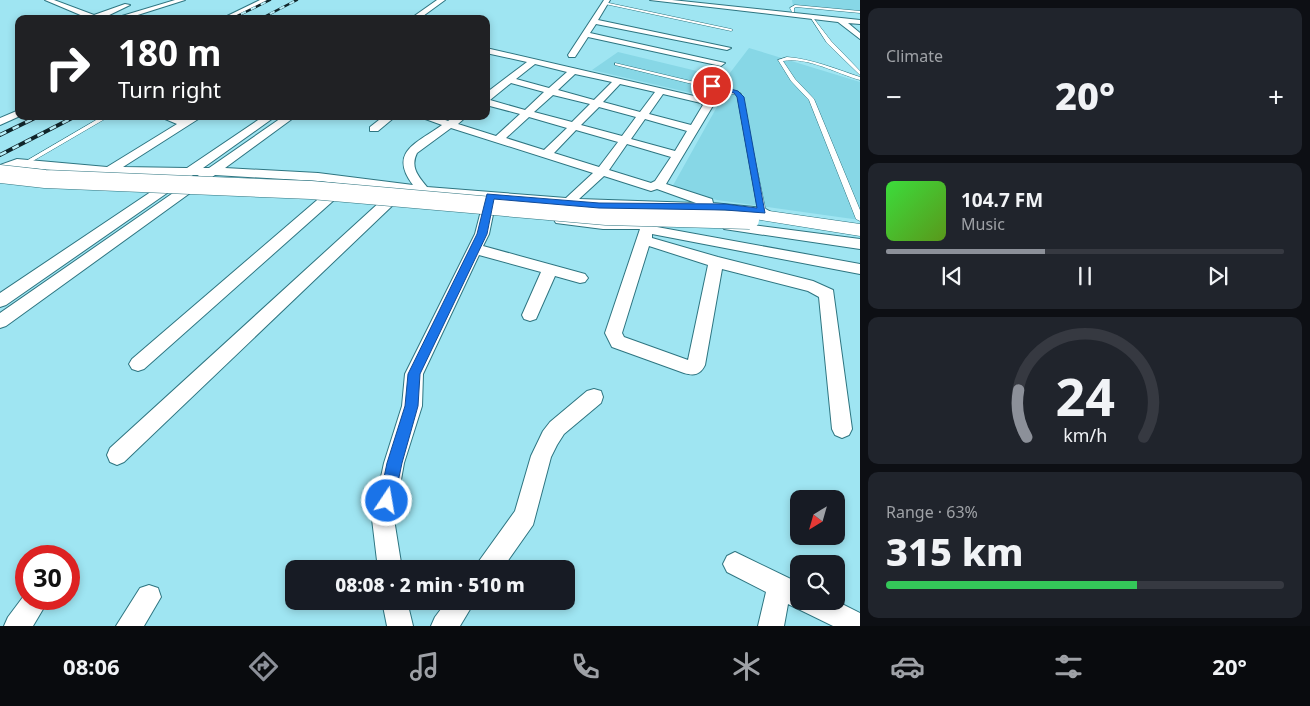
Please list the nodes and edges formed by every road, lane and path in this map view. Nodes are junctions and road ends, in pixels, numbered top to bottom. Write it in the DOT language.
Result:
graph roads {
  1 [pos="48,0"];
  2 [pos="182,0"];
  3 [pos="265,0"];
  4 [pos="442,0"];
  5 [pos="653,0"];
  6 [pos="683,0"];
  7 [pos="134,1"];
  8 [pos="79,2"];
  9 [pos="606,2"];
  10 [pos="451,4"];
  11 [pos="63,6"];
  12 [pos="154,8"];
  13 [pos="764,10"];
  14 [pos="793,11"];
  15 [pos="860,12"];
  16 [pos="88,15"];
  17 [pos="103,15"];
  18 [pos="130,15"];
  19 [pos="233,15"];
  20 [pos="420,15"];
  21 [pos="435,15"];
  22 [pos="810,16"];
  23 [pos="860,18"];
  24 [pos="840,20"];
  25 [pos="594,21"];
  26 [pos="860,22"];
  27 [pos="848,28"];
  28 [pos="860,29"];
  29 [pos="731,30"];
  30 [pos="586,34"];
  31 [pos="860,38"];
  32 [pos="727,48"];
  33 [pos="491,51"];
  34 [pos="572,55"];
  35 [pos="534,61"];
  36 [pos="721,63"];
  37 [pos="617,64"];
  38 [pos="574,70"];
  39 [pos="860,74"];
  40 [pos="860,78"];
  41 [pos="509,80"];
  42 [pos="618,81"];
  43 [pos="551,91"];
  44 [pos="661,91"];
  45 [pos="490,95"];
  46 [pos="490,103"];
  47 [pos="596,103"];
  48 [pos="527,113"];
  49 [pos="15,115"];
  50 [pos="643,115"];
  51 [pos="100,120"];
  52 [pos="174,120"];
  53 [pos="192,120"];
  54 [pos="265,120"];
  55 [pos="285,120"];
  56 [pos="386,120"];
  57 [pos="434,120"];
  58 [pos="457,120"];
  59 [pos="0,122"];
  60 [pos="186,124"];
  61 [pos="450,125"];
  62 [pos="574,126"];
  63 [pos="374,129"];
  64 [pos="694,129"];
  65 [pos="498,140"];
  66 [pos="624,140"];
  67 [pos="546,155"];
  68 [pos="678,155"];
  69 [pos="24,164"];
  70 [pos="0,166"];
  71 [pos="108,171"];
  72 [pos="0,172"];
  73 [pos="189,172"];
  74 [pos="210,172"];
  75 [pos="601,172"];
  76 [pos="0,181"];
  77 [pos="657,185"];
  78 [pos="423,190"];
  79 [pos="160,192"];
  80 [pos="181,193"];
  81 [pos="328,198"];
  82 [pos="387,203"];
  83 [pos="568,203"];
  84 [pos="489,204"];
  85 [pos="720,207"];
  86 [pos="753,215"];
  87 [pos="860,219"];
  88 [pos="860,225"];
  89 [pos="860,230"];
  90 [pos="646,232"];
  91 [pos="860,237"];
  92 [pos="860,244"];
  93 [pos="475,249"];
  94 [pos="716,262"];
  95 [pos="860,269"];
  96 [pos="550,270"];
  97 [pos="580,278"];
  98 [pos="0,301"];
  99 [pos="530,315"];
  100 [pos="0,322"];
  101 [pos="138,364"];
  102 [pos="594,397"];
  103 [pos="842,429"];
  104 [pos="117,455"];
  105 [pos="389,560"];
  106 [pos="494,560"];
  107 [pos="735,564"];
  108 [pos="789,591"];
  109 [pos="149,597"];
  110 [pos="29,610"];
  111 [pos="396,610"];
  112 [pos="456,610"];
  113 [pos="827,610"];
  114 [pos="17,626"];
  115 [pos="129,626"];
  116 [pos="400,626"];
  117 [pos="444,626"];
  118 [pos="771,626"];
  119 [pos="860,626"];
  1 -- 11 [label="street"];
  2 -- 12 [label="street"];
  3 -- 19 [label="street"];
  4 -- 20 [label="street"];
  5 -- 13 [label="street"];
  6 -- 13 [label="street"];
  7 -- 12 [label="street"];
  7 -- 17 [label="street"];
  8 -- 11 [label="street"];
  9 -- 25 [label="street"];
  9 -- 29 [label="lane"];
  10 -- 21 [label="street"];
  11 -- 16 [label="street"];
  12 -- 18 [label="street"];
  13 -- 14 [label="street"];
  13 -- 22 [label="street"];
  14 -- 15 [label="lane"];
  14 -- 23 [label="street"];
  22 -- 24 [label="street"];
  22 -- 39 [label="lane"];
  24 -- 26 [label="street"];
  24 -- 27 [label="street"];
  25 -- 30 [label="street"];
  25 -- 32 [label="street"];
  27 -- 28 [label="street"];
  27 -- 31 [label="street"];
  30 -- 34 [label="street"];
  30 -- 36 [label="street"];
  33 -- 35 [label="street"];
  35 -- 38 [label="street"];
  35 -- 41 [label="street"];
  37 -- 86 [label="lane"];
  38 -- 42 [label="street"];
  38 -- 43 [label="street"];
  40 -- 87 [label="lane"];
  41 -- 43 [label="street"];
  41 -- 45 [label="street"];
  42 -- 44 [label="street"];
  42 -- 47 [label="street"];
  43 -- 47 [label="street"];
  43 -- 48 [label="street"];
  44 -- 50 [label="street"];
  44 -- 64 [label="street"];
  46 -- 48 [label="street"];
  47 -- 50 [label="street"];
  47 -- 62 [label="street"];
  48 -- 62 [label="street"];
  48 -- 65 [label="street"];
  49 -- 59 [label="street"];
  50 -- 64 [label="street"];
  50 -- 66 [label="street"];
  51 -- 69 [label="lane"];
  52 -- 60 [label="street"];
  53 -- 60 [label="street"];
  54 -- 73 [label="street"];
  55 -- 74 [label="street"];
  56 -- 63 [label="street"];
  57 -- 61 [label="street"];
  58 -- 61 [label="street"];
  60 -- 71 [label="street"];
  61 -- 65 [label="street"];
  61 -- 78 [label="street"];
  62 -- 66 [label="street"];
  62 -- 67 [label="street"];
  64 -- 68 [label="street"];
  65 -- 67 [label="street"];
  66 -- 68 [label="street"];
  66 -- 75 [label="street"];
  67 -- 75 [label="street"];
  68 -- 77 [label="street"];
  69 -- 71 [label="street"];
  69 -- 72 [label="street"];
  70 -- 86 [label="street"];
  71 -- 73 [label="street"];
  72 -- 86 [label="street, bridge"];
  73 -- 74 [label="street"];
  73 -- 79 [label="street"];
  74 -- 78 [label="street"];
  74 -- 80 [label="street"];
  75 -- 77 [label="street"];
  75 -- 83 [label="street"];
  76 -- 79 [label="street"];
  77 -- 85 [label="street"];
  78 -- 84 [label="street"];
  79 -- 80 [label="street"];
  79 -- 98 [label="street"];
  80 -- 81 [label="street"];
  80 -- 100 [label="street"];
  81 -- 82 [label="street"];
  81 -- 101 [label="street"];
  82 -- 84 [label="street"];
  82 -- 104 [label="street"];
  83 -- 84 [label="street"];
  83 -- 85 [label="street"];
  84 -- 90 [label="street"];
  84 -- 93 [label="street"];
  85 -- 86 [label="street"];
  86 -- 88 [label="street"];
  86 -- 89 [label="street"];
  86 -- 91 [label="street"];
  90 -- 92 [label="street"];
  90 -- 94 [label="street"];
  90 -- 94 [label="street"];
  90 -- 95 [label="street"];
  93 -- 96 [label="street"];
  93 -- 105 [label="street"];
  94 -- 103 [label="street"];
  96 -- 97 [label="street"];
  96 -- 99 [label="street"];
  102 -- 106 [label="street"];
  107 -- 108 [label="street"];
  108 -- 118 [label="street"];
  109 -- 115 [label="street"];
  110 -- 114 [label="street"];
  111 -- 116 [label="street"];
  112 -- 117 [label="street"];
  113 -- 119 [label="street"];
}
